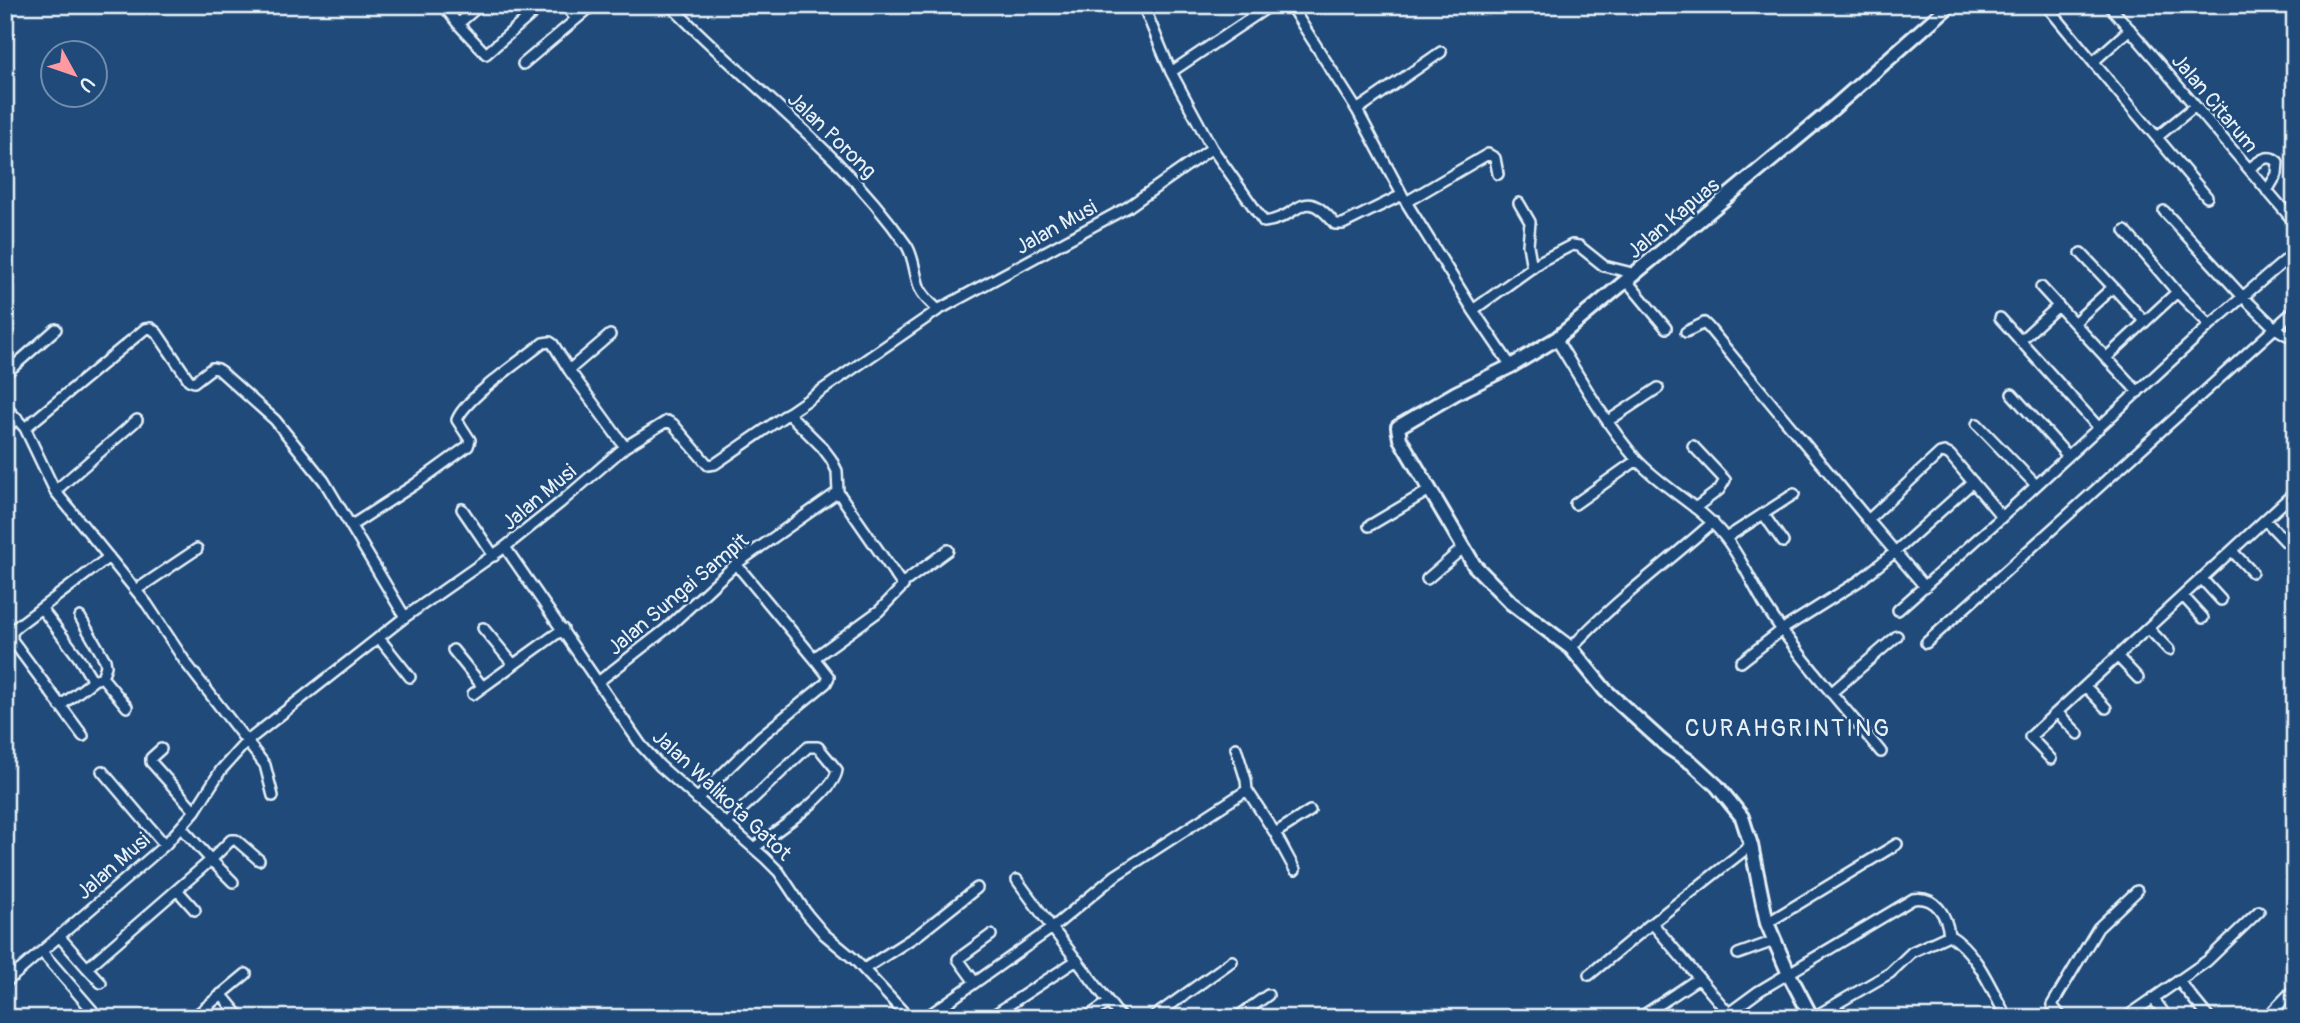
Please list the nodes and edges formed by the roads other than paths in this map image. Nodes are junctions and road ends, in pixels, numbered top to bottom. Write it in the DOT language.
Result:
graph roads {
  1 [pos="443,5"];
  2 [pos="480,5"];
  3 [pos="542,5"];
  4 [pos="565,5"];
  5 [pos="593,5"];
  6 [pos="670,5"];
  7 [pos="1143,5"];
  8 [pos="1271,5"];
  9 [pos="1290,5"];
  10 [pos="1950,5"];
  11 [pos="2046,5"];
  12 [pos="2109,5"];
  13 [pos="576,19"];
  14 [pos="458,24"];
  15 [pos="2130,29"];
  16 [pos="1441,52"];
  17 [pos="2093,62"];
  18 [pos="523,64"];
  19 [pos="1171,72"];
  20 [pos="2195,106"];
  21 [pos="1357,110"];
  22 [pos="2157,136"];
  23 [pos="1213,148"];
  24 [pos="2249,169"];
  25 [pos="1497,174"];
  26 [pos="2267,191"];
  27 [pos="2207,197"];
  28 [pos="1404,198"];
  29 [pos="1519,203"];
  30 [pos="2295,207"];
  31 [pos="2164,211"];
  32 [pos="2287,214"];
  33 [pos="2295,223"];
  34 [pos="2125,231"];
  35 [pos="2295,252"];
  36 [pos="2081,253"];
  37 [pos="1532,268"];
  38 [pos="1628,275"];
  39 [pos="2041,287"];
  40 [pos="2113,287"];
  41 [pos="2178,292"];
  42 [pos="2243,297"];
  43 [pos="2058,306"];
  44 [pos="938,310"];
  45 [pos="1473,310"];
  46 [pos="2295,310"];
  47 [pos="2000,318"];
  48 [pos="2145,322"];
  49 [pos="2074,323"];
  50 [pos="2210,325"];
  51 [pos="1666,328"];
  52 [pos="2275,328"];
  53 [pos="56,329"];
  54 [pos="2295,330"];
  55 [pos="1686,332"];
  56 [pos="610,335"];
  57 [pos="1556,339"];
  58 [pos="2020,341"];
  59 [pos="2106,358"];
  60 [pos="1509,363"];
  61 [pos="569,370"];
  62 [pos="5,374"];
  63 [pos="1658,388"];
  64 [pos="2138,392"];
  65 [pos="2012,394"];
  66 [pos="5,406"];
  67 [pos="788,413"];
  68 [pos="17,418"];
  69 [pos="137,420"];
  70 [pos="1608,421"];
  71 [pos="1977,424"];
  72 [pos="25,428"];
  73 [pos="2099,428"];
  74 [pos="5,429"];
  75 [pos="1693,446"];
  76 [pos="625,447"];
  77 [pos="2067,455"];
  78 [pos="1637,460"];
  79 [pos="1973,482"];
  80 [pos="2036,485"];
  81 [pos="55,491"];
  82 [pos="1428,491"];
  83 [pos="838,492"];
  84 [pos="2295,492"];
  85 [pos="1794,494"];
  86 [pos="1574,503"];
  87 [pos="1695,508"];
  88 [pos="463,509"];
  89 [pos="1764,515"];
  90 [pos="2002,517"];
  91 [pos="1868,520"];
  92 [pos="2265,520"];
  93 [pos="1713,522"];
  94 [pos="352,525"];
  95 [pos="1369,526"];
  96 [pos="1726,538"];
  97 [pos="1783,542"];
  98 [pos="2286,542"];
  99 [pos="505,547"];
  100 [pos="1463,548"];
  101 [pos="197,549"];
  102 [pos="948,550"];
  103 [pos="2232,551"];
  104 [pos="1895,552"];
  105 [pos="494,556"];
  106 [pos="109,557"];
  107 [pos="736,564"];
  108 [pos="2252,572"];
  109 [pos="2202,578"];
  110 [pos="1427,579"];
  111 [pos="903,583"];
  112 [pos="1925,587"];
  113 [pos="135,590"];
  114 [pos="2183,596"];
  115 [pos="2221,600"];
  116 [pos="41,608"];
  117 [pos="1898,610"];
  118 [pos="80,617"];
  119 [pos="405,617"];
  120 [pos="2203,618"];
  121 [pos="484,628"];
  122 [pos="2148,628"];
  123 [pos="563,629"];
  124 [pos="1783,629"];
  125 [pos="1897,636"];
  126 [pos="379,638"];
  127 [pos="1926,643"];
  128 [pos="1571,648"];
  129 [pos="453,650"];
  130 [pos="2169,650"];
  131 [pos="2117,656"];
  132 [pos="814,658"];
  133 [pos="1741,662"];
  134 [pos="513,664"];
  135 [pos="102,677"];
  136 [pos="410,677"];
  137 [pos="2138,678"];
  138 [pos="93,681"];
  139 [pos="598,682"];
  140 [pos="2085,686"];
  141 [pos="483,687"];
  142 [pos="1831,693"];
  143 [pos="474,694"];
  144 [pos="60,706"];
  145 [pos="127,707"];
  146 [pos="2106,708"];
  147 [pos="2057,712"];
  148 [pos="2078,734"];
  149 [pos="83,736"];
  150 [pos="246,742"];
  151 [pos="1236,748"];
  152 [pos="161,749"];
  153 [pos="1881,751"];
  154 [pos="2051,760"];
  155 [pos="102,771"];
  156 [pos="1247,790"];
  157 [pos="273,796"];
  158 [pos="697,799"];
  159 [pos="195,811"];
  160 [pos="1310,811"];
  161 [pos="726,824"];
  162 [pos="182,828"];
  163 [pos="1275,833"];
  164 [pos="1897,844"];
  165 [pos="165,845"];
  166 [pos="1751,845"];
  167 [pos="754,848"];
  168 [pos="211,860"];
  169 [pos="259,860"];
  170 [pos="1296,870"];
  171 [pos="1017,880"];
  172 [pos="233,882"];
  173 [pos="978,888"];
  174 [pos="178,891"];
  175 [pos="2137,891"];
  176 [pos="195,910"];
  177 [pos="2259,911"];
  178 [pos="1652,923"];
  179 [pos="1767,923"];
  180 [pos="1052,928"];
  181 [pos="991,935"];
  182 [pos="1949,935"];
  183 [pos="59,936"];
  184 [pos="1774,941"];
  185 [pos="42,952"];
  186 [pos="1738,954"];
  187 [pos="1077,960"];
  188 [pos="1233,961"];
  189 [pos="87,968"];
  190 [pos="864,969"];
  191 [pos="246,974"];
  192 [pos="1789,974"];
  193 [pos="1589,975"];
  194 [pos="1699,978"];
  195 [pos="974,981"];
  196 [pos="2178,981"];
  197 [pos="5,983"];
  198 [pos="101,983"];
  199 [pos="2295,988"];
  200 [pos="221,994"];
  201 [pos="1268,995"];
  202 [pos="2153,998"];
  203 [pos="1109,1002"];
  204 [pos="1731,1016"];
  205 [pos="2165,1016"];
  206 [pos="99,1018"];
  207 [pos="193,1018"];
  208 [pos="241,1018"];
  209 [pos="909,1018"];
  210 [pos="925,1018"];
  211 [pos="989,1018"];
  212 [pos="1086,1018"];
  213 [pos="1121,1018"];
  214 [pos="1152,1018"];
  215 [pos="1236,1018"];
  216 [pos="1639,1018"];
  217 [pos="1812,1018"];
  218 [pos="2007,1018"];
  219 [pos="2062,1018"];
  220 [pos="2125,1018"];
  221 [pos="2208,1018"];
  222 [pos="2266,1018"];
  1 -- 14 [label="street"];
  2 -- 14 [label="street"];
  3 -- 14 [label="street"];
  4 -- 13 [label="street"];
  5 -- 13 [label="street"];
  6 -- 44 [label="street, Jalan Porong"];
  7 -- 19 [label="street"];
  8 -- 19 [label="street"];
  9 -- 21 [label="street"];
  10 -- 38 [label="main road, Jalan Kapuas"];
  11 -- 17 [label="street"];
  12 -- 15 [label="street, Jalan Citarum"];
  13 -- 18 [label="street"];
  15 -- 17 [label="street"];
  15 -- 20 [label="street, Jalan Citarum"];
  16 -- 21 [label="street"];
  17 -- 22 [label="street"];
  19 -- 23 [label="street"];
  20 -- 22 [label="street"];
  20 -- 24 [label="street, Jalan Citarum"];
  21 -- 28 [label="street"];
  22 -- 27 [label="street"];
  23 -- 28 [label="street"];
  23 -- 44 [label="street, Jalan Musi"];
  24 -- 26 [label="street, Jalan Citarum"];
  24 -- 26 [label="street"];
  25 -- 28 [label="street"];
  26 -- 32 [label="street, Jalan Citarum"];
  28 -- 45 [label="street"];
  29 -- 37 [label="street"];
  30 -- 32 [label="street"];
  31 -- 42 [label="street"];
  32 -- 33 [label="street, Jalan Citarum"];
  34 -- 41 [label="street"];
  35 -- 42 [label="street"];
  36 -- 40 [label="street"];
  37 -- 38 [label="street"];
  37 -- 45 [label="street"];
  38 -- 51 [label="street"];
  38 -- 57 [label="main road, Jalan Kapuas"];
  39 -- 43 [label="street"];
  40 -- 48 [label="street"];
  40 -- 49 [label="street"];
  41 -- 48 [label="street"];
  41 -- 50 [label="street"];
  42 -- 50 [label="street"];
  42 -- 52 [label="street"];
  43 -- 49 [label="street"];
  43 -- 58 [label="street"];
  44 -- 67 [label="street, Jalan Musi"];
  45 -- 60 [label="street"];
  46 -- 52 [label="street"];
  47 -- 58 [label="street"];
  48 -- 59 [label="street"];
  49 -- 59 [label="street"];
  50 -- 64 [label="street"];
  52 -- 54 [label="street"];
  52 -- 127 [label="street"];
  53 -- 62 [label="street"];
  55 -- 91 [label="street"];
  56 -- 61 [label="street"];
  57 -- 60 [label="main road, Jalan Kapuas"];
  57 -- 70 [label="street"];
  58 -- 73 [label="street"];
  59 -- 64 [label="street"];
  60 -- 82 [label="main road, Jalan Kapuas"];
  61 -- 76 [label="street"];
  61 -- 94 [label="street"];
  63 -- 70 [label="street"];
  64 -- 73 [label="street"];
  65 -- 77 [label="street"];
  66 -- 68 [label="street"];
  67 -- 76 [label="street, Jalan Musi"];
  67 -- 83 [label="street"];
  68 -- 72 [label="street"];
  68 -- 74 [label="street"];
  69 -- 81 [label="street"];
  70 -- 78 [label="street"];
  71 -- 80 [label="street"];
  72 -- 81 [label="street"];
  72 -- 94 [label="street"];
  73 -- 77 [label="street"];
  75 -- 87 [label="street"];
  76 -- 99 [label="street, Jalan Musi"];
  77 -- 80 [label="street"];
  78 -- 86 [label="street"];
  78 -- 87 [label="street"];
  79 -- 90 [label="street"];
  79 -- 91 [label="street"];
  79 -- 104 [label="street"];
  80 -- 90 [label="street"];
  81 -- 106 [label="street"];
  82 -- 95 [label="street"];
  82 -- 100 [label="main road"];
  83 -- 107 [label="street, Jalan Sungai Sampit"];
  83 -- 111 [label="street"];
  84 -- 92 [label="street"];
  85 -- 89 [label="street"];
  87 -- 93 [label="street"];
  88 -- 105 [label="street"];
  89 -- 96 [label="street"];
  89 -- 97 [label="street"];
  90 -- 112 [label="street"];
  91 -- 104 [label="street"];
  92 -- 98 [label="street"];
  92 -- 103 [label="street"];
  93 -- 96 [label="street"];
  93 -- 128 [label="street"];
  94 -- 119 [label="street"];
  96 -- 124 [label="street"];
  99 -- 105 [label="street, Jalan Musi"];
  99 -- 123 [label="street, Jalan Walikota Gatot"];
  100 -- 110 [label="street"];
  100 -- 128 [label="main road"];
  101 -- 113 [label="street"];
  102 -- 111 [label="street"];
  103 -- 108 [label="street"];
  103 -- 109 [label="street"];
  104 -- 112 [label="street"];
  104 -- 124 [label="street"];
  105 -- 119 [label="street, Jalan Musi"];
  106 -- 113 [label="street"];
  106 -- 116 [label="street"];
  107 -- 132 [label="street"];
  107 -- 139 [label="street, Jalan Sungai Sampit"];
  109 -- 114 [label="street"];
  109 -- 115 [label="street"];
  111 -- 132 [label="street"];
  112 -- 117 [label="street"];
  113 -- 150 [label="street"];
  114 -- 120 [label="street"];
  114 -- 122 [label="street"];
  116 -- 138 [label="street"];
  116 -- 144 [label="street"];
  118 -- 135 [label="street"];
  119 -- 126 [label="street, Jalan Musi"];
  121 -- 134 [label="street"];
  122 -- 130 [label="street"];
  122 -- 131 [label="street"];
  123 -- 134 [label="street"];
  123 -- 139 [label="street, Jalan Walikota Gatot"];
  124 -- 133 [label="street"];
  124 -- 142 [label="street"];
  125 -- 142 [label="street"];
  126 -- 136 [label="street"];
  126 -- 150 [label="street, Jalan Musi"];
  128 -- 166 [label="main road"];
  129 -- 141 [label="street"];
  131 -- 137 [label="street"];
  131 -- 140 [label="street"];
  132 -- 158 [label="street"];
  134 -- 141 [label="street"];
  135 -- 138 [label="street"];
  135 -- 145 [label="street"];
  138 -- 144 [label="street"];
  139 -- 158 [label="street, Jalan Walikota Gatot"];
  140 -- 146 [label="street"];
  140 -- 147 [label="street"];
  141 -- 143 [label="street"];
  142 -- 153 [label="street"];
  144 -- 149 [label="street"];
  147 -- 148 [label="street"];
  147 -- 154 [label="street"];
  150 -- 157 [label="street"];
  150 -- 159 [label="street, Jalan Musi"];
  151 -- 156 [label="street"];
  152 -- 159 [label="street"];
  155 -- 165 [label="street"];
  156 -- 163 [label="street"];
  156 -- 180 [label="street"];
  158 -- 161 [label="street, Jalan Walikota Gatot"];
  159 -- 162 [label="street, Jalan Musi"];
  160 -- 163 [label="street"];
  161 -- 167 [label="street, Jalan Walikota Gatot"];
  161 -- 167 [label="street"];
  162 -- 165 [label="street, Jalan Musi"];
  162 -- 168 [label="street"];
  163 -- 170 [label="street"];
  164 -- 179 [label="street"];
  165 -- 183 [label="street, Jalan Musi"];
  166 -- 178 [label="street"];
  166 -- 179 [label="main road"];
  167 -- 190 [label="street, Jalan Walikota Gatot"];
  168 -- 169 [label="street"];
  168 -- 172 [label="street"];
  168 -- 174 [label="street"];
  171 -- 180 [label="street"];
  173 -- 190 [label="street"];
  174 -- 176 [label="street"];
  174 -- 189 [label="street"];
  175 -- 219 [label="street"];
  177 -- 196 [label="street"];
  178 -- 193 [label="street"];
  178 -- 194 [label="street"];
  179 -- 184 [label="main road"];
  180 -- 187 [label="street"];
  180 -- 195 [label="street"];
  181 -- 195 [label="street"];
  182 -- 192 [label="street"];
  182 -- 217 [label="street"];
  182 -- 218 [label="street"];
  183 -- 185 [label="street, Jalan Musi"];
  183 -- 189 [label="street"];
  184 -- 186 [label="street"];
  184 -- 192 [label="main road"];
  185 -- 197 [label="street, Jalan Musi"];
  185 -- 206 [label="street"];
  187 -- 203 [label="street"];
  187 -- 211 [label="street"];
  188 -- 214 [label="street"];
  189 -- 198 [label="street"];
  190 -- 209 [label="street, Jalan Walikota Gatot"];
  191 -- 200 [label="street"];
  192 -- 204 [label="street"];
  192 -- 217 [label="main road"];
  194 -- 204 [label="street"];
  194 -- 216 [label="street"];
  195 -- 210 [label="street"];
  196 -- 202 [label="street"];
  196 -- 221 [label="street"];
  199 -- 222 [label="street"];
  200 -- 207 [label="street"];
  200 -- 208 [label="street"];
  201 -- 215 [label="street"];
  202 -- 205 [label="street"];
  202 -- 220 [label="street"];
  203 -- 212 [label="street"];
  203 -- 213 [label="street"];
}
